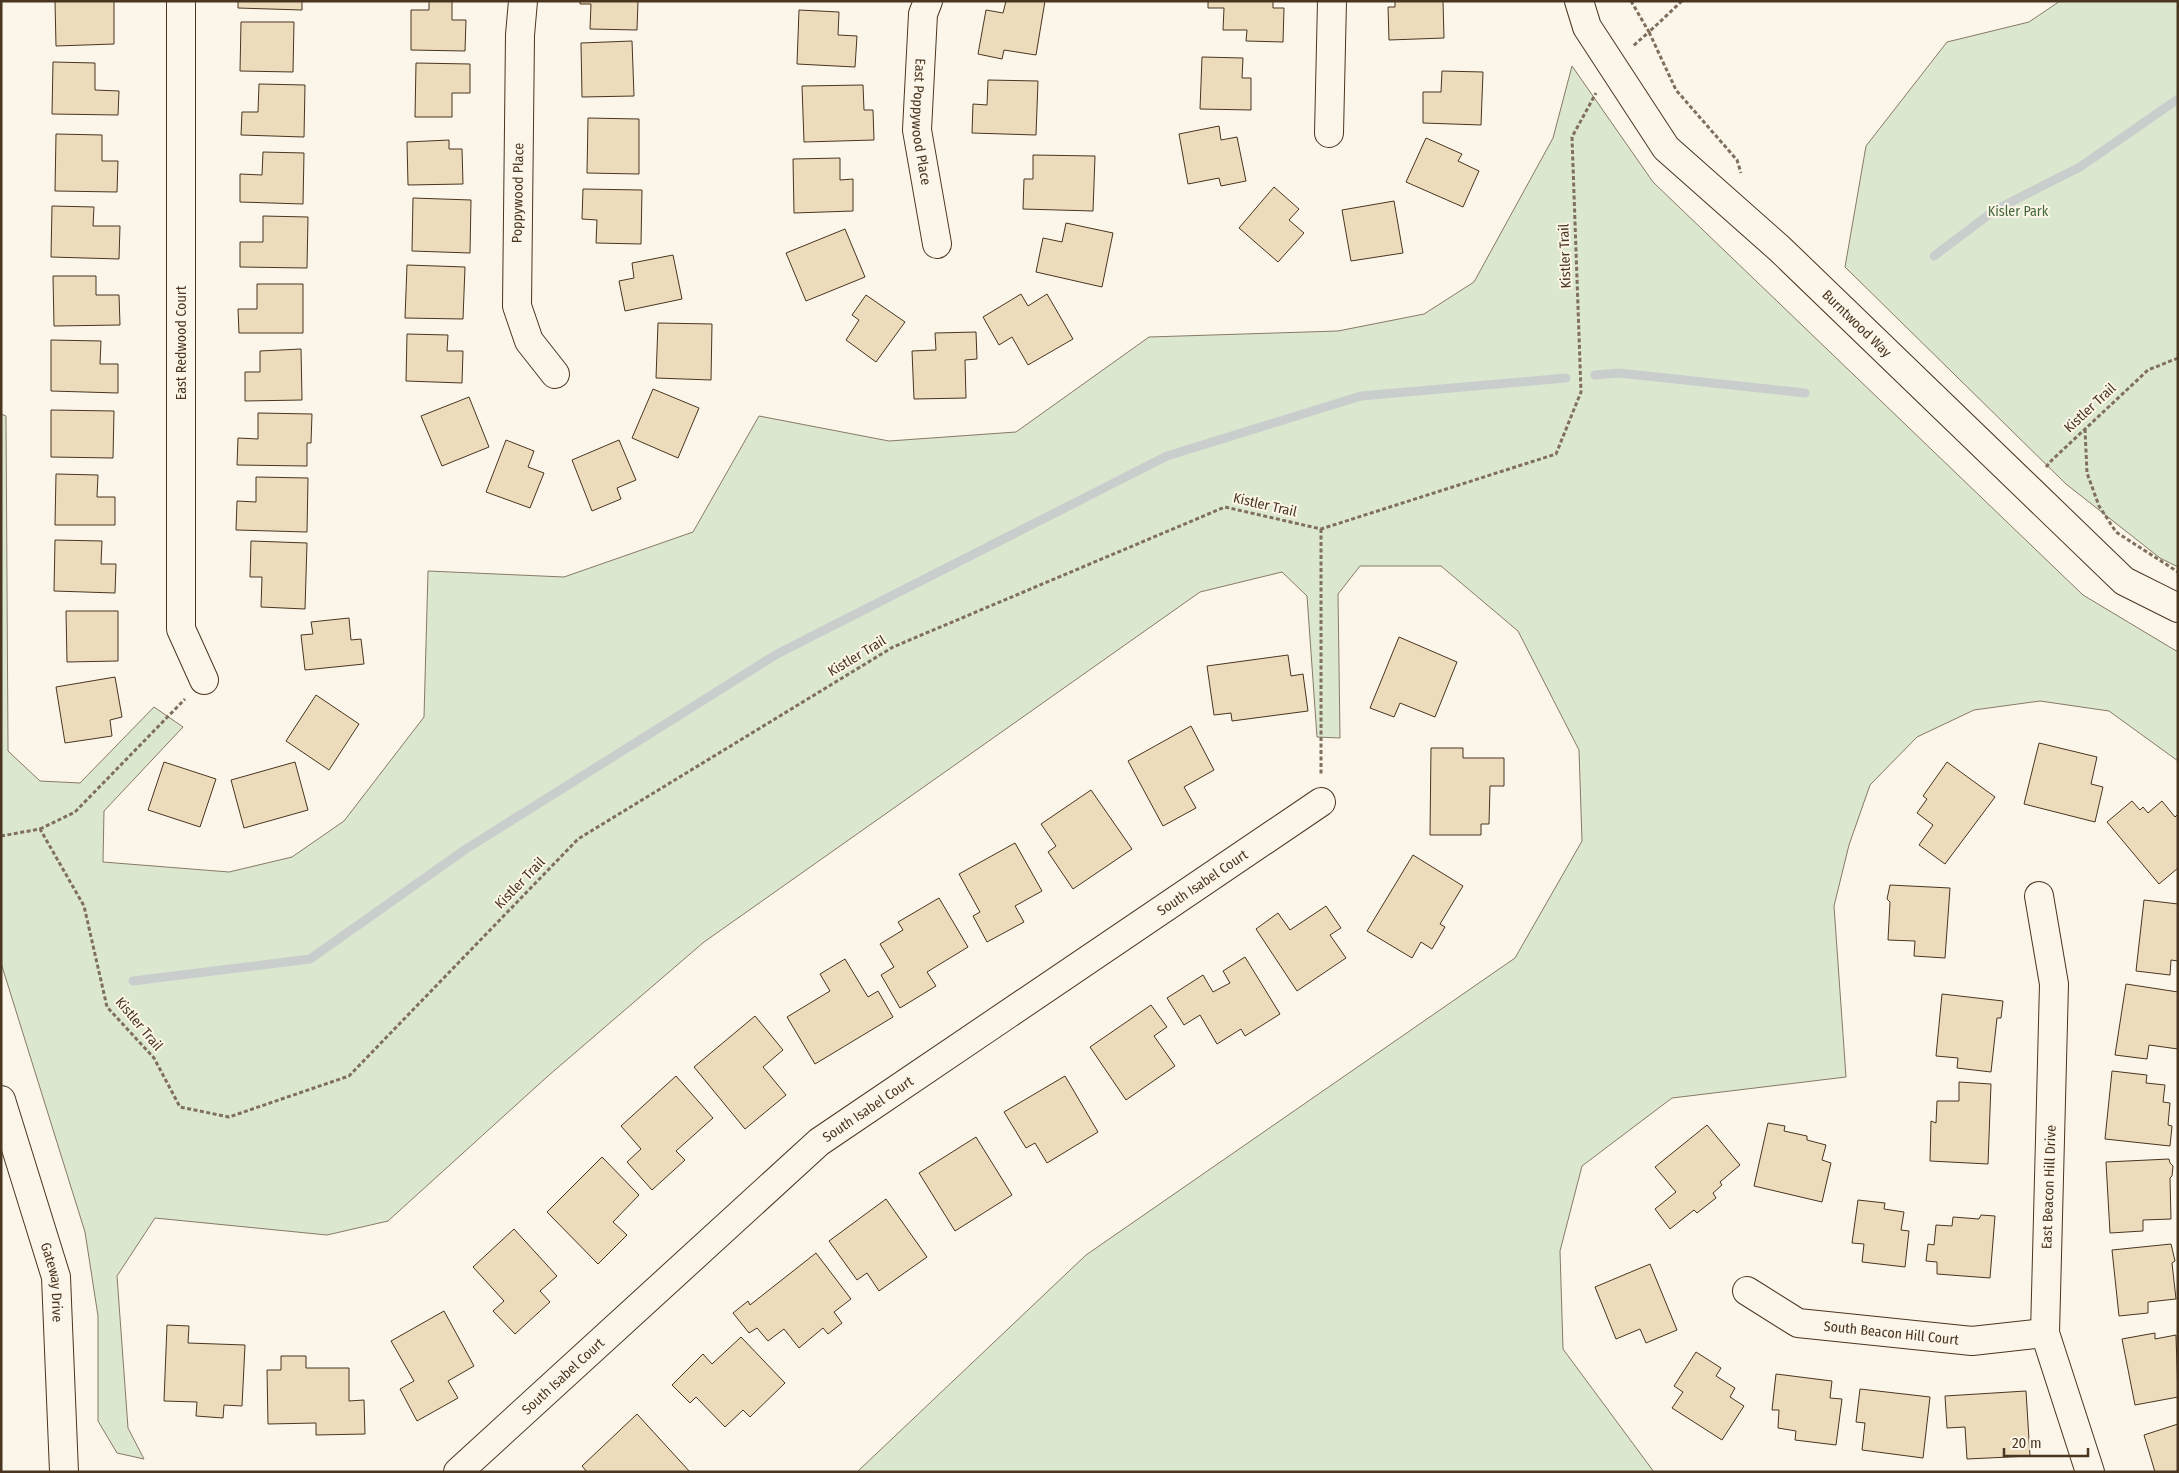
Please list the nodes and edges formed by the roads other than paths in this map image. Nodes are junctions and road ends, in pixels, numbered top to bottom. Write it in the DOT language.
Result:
graph roads {
  1 [pos="181,1"];
  2 [pos="523,1"];
  3 [pos="928,1"];
  4 [pos="1332,1"];
  5 [pos="1579,1"];
  6 [pos="1329,132"];
  7 [pos="936,244"];
  8 [pos="555,374"];
  9 [pos="2178,608"];
  10 [pos="204,680"];
  11 [pos="1321,802"];
  12 [pos="2040,896"];
  13 [pos="1,1100"];
  14 [pos="1747,1291"];
  15 [pos="2045,1334"];
  16 [pos="64,1472"];
  17 [pos="458,1472"];
  18 [pos="2090,1472"];
  1 -- 10 [label="street, East Redwood Court"];
  2 -- 8 [label="street, Poppywood Place"];
  3 -- 7 [label="street, East Poppywood Place"];
  4 -- 6 [label="street"];
  5 -- 9 [label="street, Burntwood Way"];
  11 -- 17 [label="street, South Isabel Court"];
  12 -- 15 [label="street, East Beacon Hill Drive"];
  13 -- 16 [label="street, Gateway Drive"];
  14 -- 15 [label="street, South Beacon Hill Court"];
  15 -- 18 [label="street, East Beacon Hill Drive"];
}
